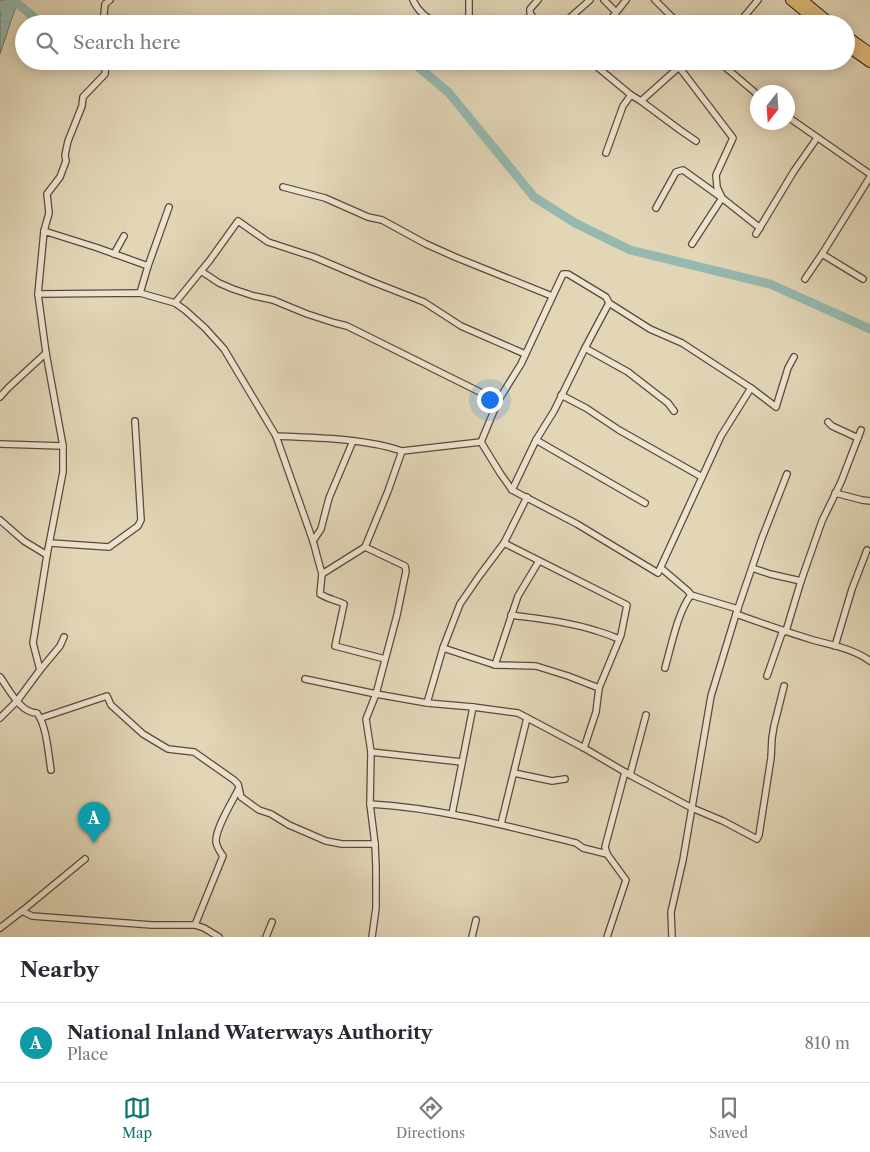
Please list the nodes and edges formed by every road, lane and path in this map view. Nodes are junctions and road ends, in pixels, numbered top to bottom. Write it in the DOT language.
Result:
graph roads {
  1 [pos="110,0"];
  2 [pos="413,0"];
  3 [pos="468,0"];
  4 [pos="538,0"];
  5 [pos="590,0"];
  6 [pos="604,0"];
  7 [pos="626,0"];
  8 [pos="655,0"];
  9 [pos="758,0"];
  10 [pos="791,0"];
  11 [pos="802,0"];
  12 [pos="616,12"];
  13 [pos="104,15"];
  14 [pos="424,15"];
  15 [pos="469,15"];
  16 [pos="531,15"];
  17 [pos="573,15"];
  18 [pos="614,15"];
  19 [pos="670,15"];
  20 [pos="746,15"];
  21 [pos="809,15"];
  22 [pos="820,15"];
  23 [pos="855,43"];
  24 [pos="855,51"];
  25 [pos="870,54"];
  26 [pos="870,62"];
  27 [pos="105,70"];
  28 [pos="601,70"];
  29 [pos="676,70"];
  30 [pos="681,70"];
  31 [pos="729,70"];
  32 [pos="750,88"];
  33 [pos="631,95"];
  34 [pos="641,101"];
  35 [pos="795,122"];
  36 [pos="818,138"];
  37 [pos="696,141"];
  38 [pos="606,153"];
  39 [pos="870,175"];
  40 [pos="283,187"];
  41 [pos="722,198"];
  42 [pos="169,207"];
  43 [pos="656,208"];
  44 [pos="760,228"];
  45 [pos="44,231"];
  46 [pos="756,234"];
  47 [pos="124,236"];
  48 [pos="692,244"];
  49 [pos="114,254"];
  50 [pos="822,254"];
  51 [pos="148,266"];
  52 [pos="201,271"];
  53 [pos="806,279"];
  54 [pos="863,279"];
  55 [pos="140,293"];
  56 [pos="38,294"];
  57 [pos="552,296"];
  58 [pos="175,303"];
  59 [pos="609,303"];
  60 [pos="584,348"];
  61 [pos="46,353"];
  62 [pos="525,354"];
  63 [pos="794,357"];
  64 [pos="750,388"];
  65 [pos="561,395"];
  66 [pos="0,396"];
  67 [pos="498,401"];
  68 [pos="674,411"];
  69 [pos="135,421"];
  70 [pos="828,422"];
  71 [pos="861,430"];
  72 [pos="276,436"];
  73 [pos="858,438"];
  74 [pos="536,440"];
  75 [pos="353,441"];
  76 [pos="481,442"];
  77 [pos="0,444"];
  78 [pos="63,446"];
  79 [pos="402,451"];
  80 [pos="787,474"];
  81 [pos="702,478"];
  82 [pos="512,490"];
  83 [pos="835,493"];
  84 [pos="527,497"];
  85 [pos="870,500"];
  86 [pos="645,504"];
  87 [pos="0,520"];
  88 [pos="314,541"];
  89 [pos="50,542"];
  90 [pos="504,543"];
  91 [pos="365,547"];
  92 [pos="867,550"];
  93 [pos="47,554"];
  94 [pos="539,561"];
  95 [pos="660,568"];
  96 [pos="752,568"];
  97 [pos="322,574"];
  98 [pos="801,581"];
  99 [pos="691,595"];
  100 [pos="737,612"];
  101 [pos="511,615"];
  102 [pos="786,631"];
  103 [pos="64,637"];
  104 [pos="619,639"];
  105 [pos="835,646"];
  106 [pos="443,648"];
  107 [pos="385,659"];
  108 [pos="870,661"];
  109 [pos="495,664"];
  110 [pos="665,668"];
  111 [pos="40,670"];
  112 [pos="767,676"];
  113 [pos="0,677"];
  114 [pos="305,679"];
  115 [pos="784,686"];
  116 [pos="599,688"];
  117 [pos="376,694"];
  118 [pos="17,701"];
  119 [pos="427,702"];
  120 [pos="473,707"];
  121 [pos="646,715"];
  122 [pos="0,718"];
  123 [pos="41,718"];
  124 [pos="527,718"];
  125 [pos="584,748"];
  126 [pos="371,752"];
  127 [pos="462,762"];
  128 [pos="51,770"];
  129 [pos="514,773"];
  130 [pos="627,773"];
  131 [pos="565,779"];
  132 [pos="238,790"];
  133 [pos="370,804"];
  134 [pos="692,808"];
  135 [pos="452,814"];
  136 [pos="501,824"];
  137 [pos="375,844"];
  138 [pos="607,854"];
  139 [pos="85,859"];
  140 [pos="22,911"];
  141 [pos="476,920"];
  142 [pos="272,922"];
  143 [pos="195,925"];
  144 [pos="0,928"];
  145 [pos="220,937"];
  146 [pos="266,937"];
  147 [pos="372,937"];
  148 [pos="472,937"];
  149 [pos="607,937"];
  150 [pos="672,937"];
  1 -- 13 [label="street"];
  2 -- 14 [label="street"];
  3 -- 15 [label="street"];
  4 -- 16 [label="street"];
  5 -- 17 [label="street"];
  6 -- 12 [label="street"];
  7 -- 12 [label="street"];
  8 -- 19 [label="street"];
  9 -- 20 [label="street"];
  10 -- 21 [label="highway"];
  11 -- 22 [label="highway"];
  12 -- 18 [label="street"];
  23 -- 25 [label="highway"];
  24 -- 26 [label="highway"];
  27 -- 45 [label="street"];
  28 -- 33 [label="street"];
  29 -- 34 [label="street"];
  30 -- 41 [label="street"];
  31 -- 32 [label="street"];
  33 -- 34 [label="street"];
  33 -- 38 [label="street"];
  34 -- 37 [label="street"];
  35 -- 36 [label="street"];
  36 -- 39 [label="street"];
  36 -- 44 [label="street"];
  39 -- 50 [label="street"];
  40 -- 57 [label="street"];
  41 -- 43 [label="street"];
  41 -- 44 [label="street"];
  41 -- 48 [label="street"];
  42 -- 51 [label="street"];
  44 -- 46 [label="street"];
  45 -- 49 [label="street"];
  45 -- 56 [label="street"];
  47 -- 49 [label="street"];
  49 -- 51 [label="street"];
  50 -- 53 [label="street"];
  50 -- 54 [label="street"];
  51 -- 55 [label="street"];
  52 -- 58 [label="street"];
  52 -- 62 [label="street"];
  52 -- 67 [label="street"];
  55 -- 56 [label="street"];
  55 -- 58 [label="street"];
  56 -- 61 [label="street"];
  57 -- 59 [label="street"];
  57 -- 62 [label="street"];
  58 -- 72 [label="street"];
  59 -- 60 [label="street"];
  59 -- 64 [label="street"];
  60 -- 65 [label="street"];
  60 -- 68 [label="street"];
  61 -- 66 [label="street"];
  61 -- 78 [label="street"];
  62 -- 67 [label="street"];
  63 -- 64 [label="street"];
  64 -- 81 [label="street"];
  65 -- 74 [label="street"];
  65 -- 81 [label="street"];
  67 -- 76 [label="street"];
  69 -- 89 [label="street"];
  70 -- 73 [label="street"];
  71 -- 73 [label="street"];
  72 -- 75 [label="street"];
  72 -- 88 [label="street"];
  73 -- 83 [label="street"];
  74 -- 82 [label="street"];
  74 -- 86 [label="street"];
  75 -- 79 [label="street"];
  75 -- 88 [label="street"];
  76 -- 79 [label="street"];
  76 -- 82 [label="street"];
  77 -- 78 [label="street"];
  78 -- 89 [label="street"];
  79 -- 91 [label="street"];
  80 -- 96 [label="street"];
  81 -- 95 [label="street"];
  82 -- 84 [label="street"];
  83 -- 85 [label="street"];
  83 -- 98 [label="street"];
  84 -- 90 [label="street"];
  84 -- 95 [label="street"];
  87 -- 93 [label="street"];
  88 -- 97 [label="street"];
  89 -- 93 [label="street"];
  90 -- 94 [label="street"];
  90 -- 106 [label="street"];
  91 -- 97 [label="street"];
  91 -- 107 [label="street"];
  92 -- 105 [label="street"];
  93 -- 111 [label="street"];
  94 -- 101 [label="street"];
  94 -- 104 [label="street"];
  95 -- 99 [label="street"];
  96 -- 98 [label="street"];
  96 -- 100 [label="street"];
  97 -- 107 [label="street"];
  98 -- 102 [label="street"];
  99 -- 100 [label="street"];
  99 -- 110 [label="street"];
  100 -- 102 [label="street"];
  100 -- 134 [label="street"];
  101 -- 104 [label="street"];
  101 -- 109 [label="street"];
  102 -- 105 [label="street"];
  102 -- 112 [label="street"];
  103 -- 111 [label="street"];
  104 -- 116 [label="street"];
  105 -- 108 [label="street"];
  106 -- 109 [label="street"];
  106 -- 119 [label="street"];
  107 -- 117 [label="street"];
  109 -- 116 [label="street"];
  111 -- 118 [label="street"];
  113 -- 118 [label="street"];
  114 -- 117 [label="street"];
  115 -- 134 [label="street"];
  116 -- 125 [label="street"];
  117 -- 119 [label="street"];
  117 -- 126 [label="street"];
  118 -- 122 [label="street"];
  118 -- 123 [label="street"];
  119 -- 120 [label="street"];
  120 -- 124 [label="street"];
  120 -- 127 [label="street"];
  121 -- 130 [label="street"];
  123 -- 128 [label="street"];
  123 -- 132 [label="street"];
  124 -- 125 [label="street"];
  124 -- 129 [label="street"];
  125 -- 130 [label="street"];
  126 -- 127 [label="street"];
  126 -- 133 [label="street"];
  127 -- 135 [label="street"];
  129 -- 131 [label="street"];
  129 -- 136 [label="street"];
  130 -- 134 [label="street"];
  130 -- 138 [label="street"];
  132 -- 137 [label="street"];
  132 -- 143 [label="street"];
  133 -- 135 [label="street"];
  133 -- 137 [label="street"];
  134 -- 150 [label="street"];
  135 -- 136 [label="street"];
  136 -- 138 [label="street"];
  137 -- 147 [label="street"];
  138 -- 149 [label="street"];
  139 -- 140 [label="street"];
  140 -- 143 [label="street"];
  140 -- 144 [label="street"];
  141 -- 148 [label="street"];
  142 -- 146 [label="street"];
  143 -- 145 [label="street"];
}
